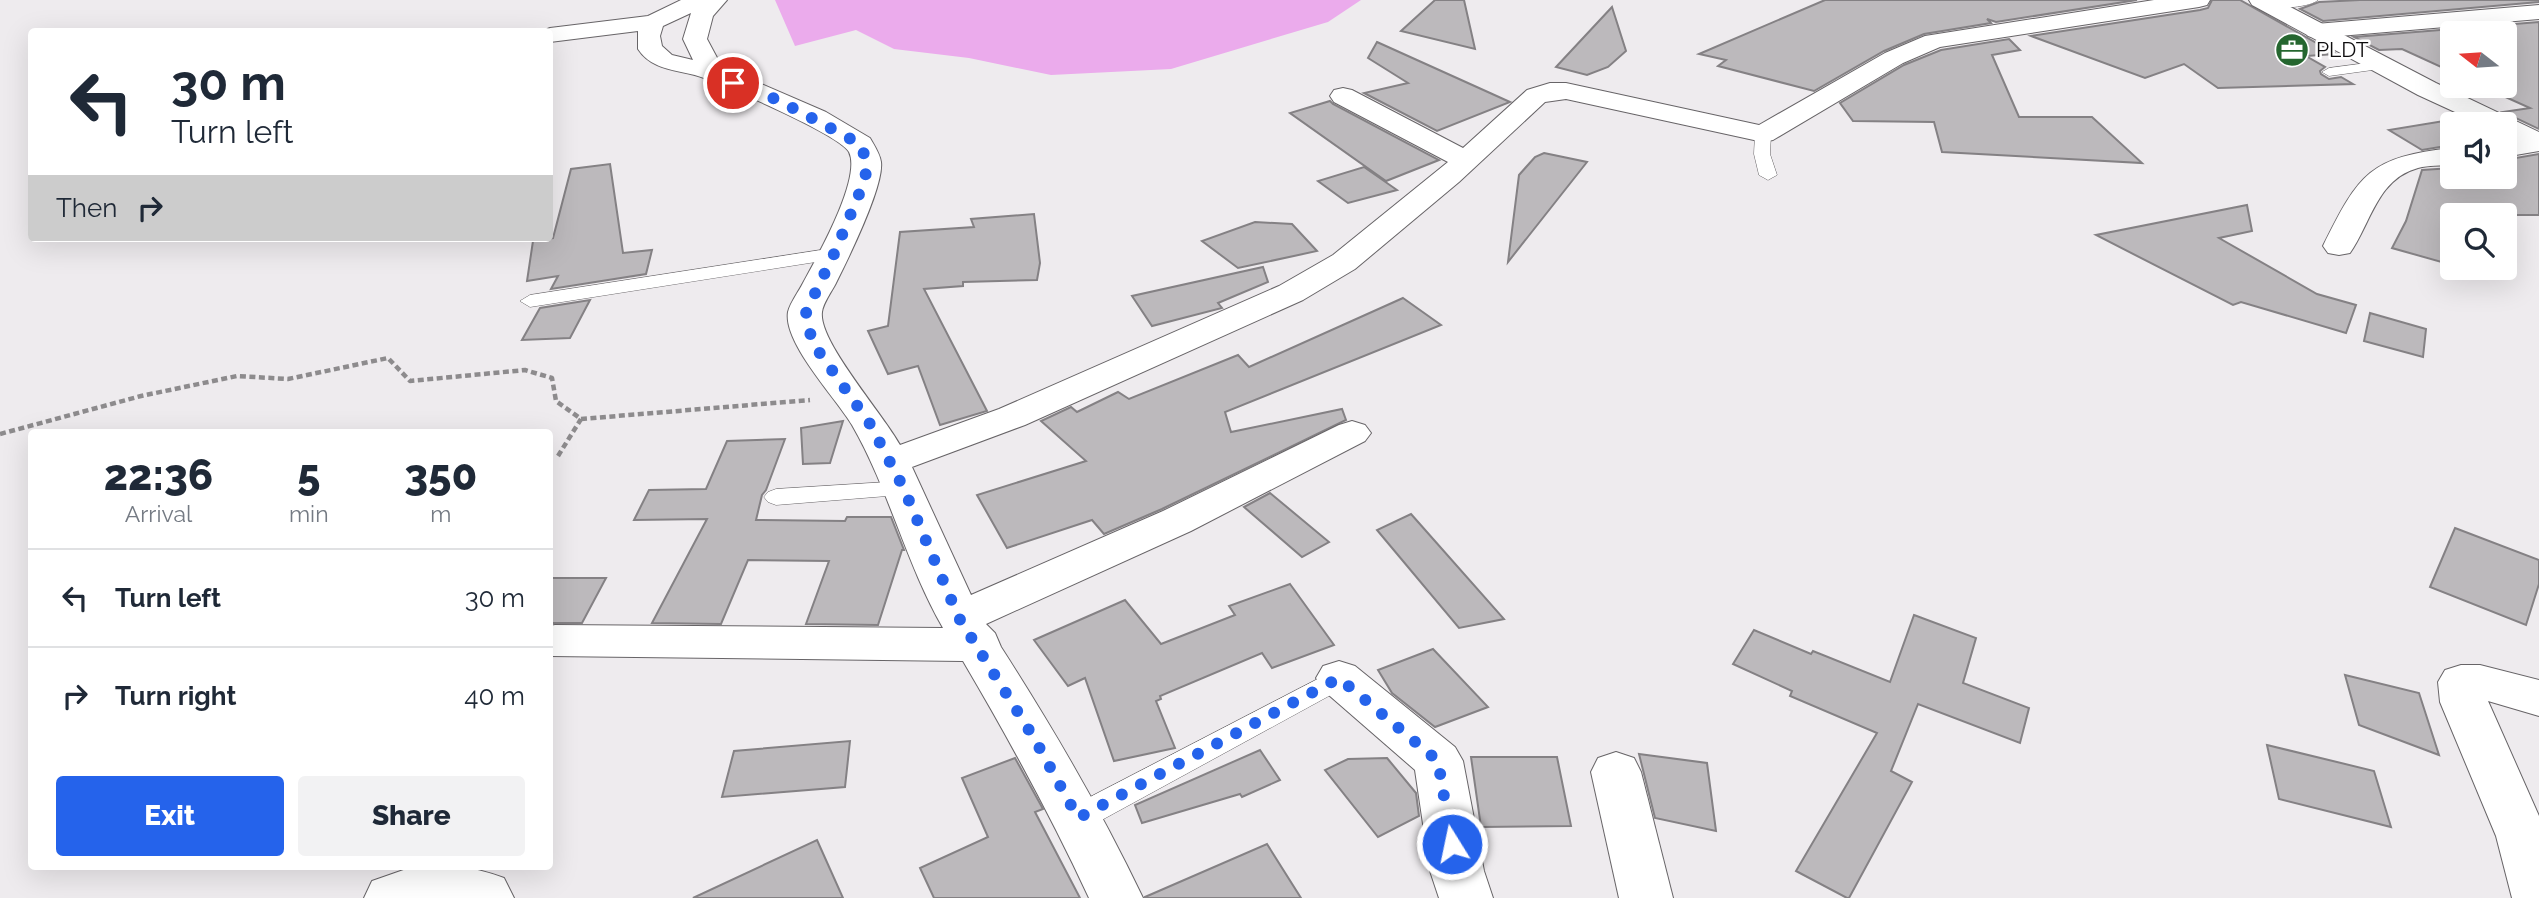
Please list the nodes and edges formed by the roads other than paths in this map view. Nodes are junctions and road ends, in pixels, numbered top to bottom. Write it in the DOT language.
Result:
graph roads {
  1 [pos="700,0"];
  2 [pos="716,0"];
  3 [pos="2199,0"];
  4 [pos="2311,0"];
  5 [pos="2263,1"];
  6 [pos="2539,12"];
  7 [pos="653,22"];
  8 [pos="2316,30"];
  9 [pos="553,35"];
  10 [pos="2382,65"];
  11 [pos="712,72"];
  12 [pos="2329,72"];
  13 [pos="1343,96"];
  14 [pos="2477,112"];
  15 [pos="2517,132"];
  16 [pos="1763,134"];
  17 [pos="2539,142"];
  18 [pos="2517,146"];
  19 [pos="2440,158"];
  20 [pos="1466,160"];
  21 [pos="1768,175"];
  22 [pos="2339,246"];
  23 [pos="834,254"];
  24 [pos="530,301"];
  25 [pos="1352,433"];
  26 [pos="897,475"];
  27 [pos="776,497"];
  28 [pos="969,631"];
  29 [pos="555,641"];
  30 [pos="1339,678"];
  31 [pos="2539,698"];
  32 [pos="1616,772"];
  33 [pos="1078,818"];
  34 [pos="2539,897"];
  35 [pos="391,898"];
  36 [pos="487,898"];
  37 [pos="1116,898"];
  38 [pos="1466,898"];
  39 [pos="1646,898"];
  1 -- 7 [label="street"];
  2 -- 11 [label="street"];
  3 -- 16 [label="street"];
  4 -- 5 [label="lane"];
  5 -- 8 [label="street"];
  6 -- 8 [label="street"];
  7 -- 9 [label="street"];
  7 -- 11 [label="street"];
  8 -- 10 [label="street"];
  10 -- 12 [label="lane"];
  10 -- 14 [label="street"];
  11 -- 23 [label="street"];
  13 -- 20 [label="street"];
  15 -- 17 [label="street"];
  16 -- 20 [label="street"];
  16 -- 21 [label="lane"];
  17 -- 18 [label="street"];
  19 -- 22 [label="street"];
  20 -- 26 [label="street"];
  23 -- 24 [label="lane"];
  23 -- 26 [label="street"];
  25 -- 28 [label="street"];
  26 -- 27 [label="lane"];
  26 -- 28 [label="street"];
  28 -- 29 [label="street"];
  28 -- 33 [label="street"];
  30 -- 33 [label="lane"];
  30 -- 38 [label="street"];
  31 -- 34 [label="street"];
  32 -- 39 [label="street"];
  33 -- 37 [label="street"];
  35 -- 36 [label="street"];
}
